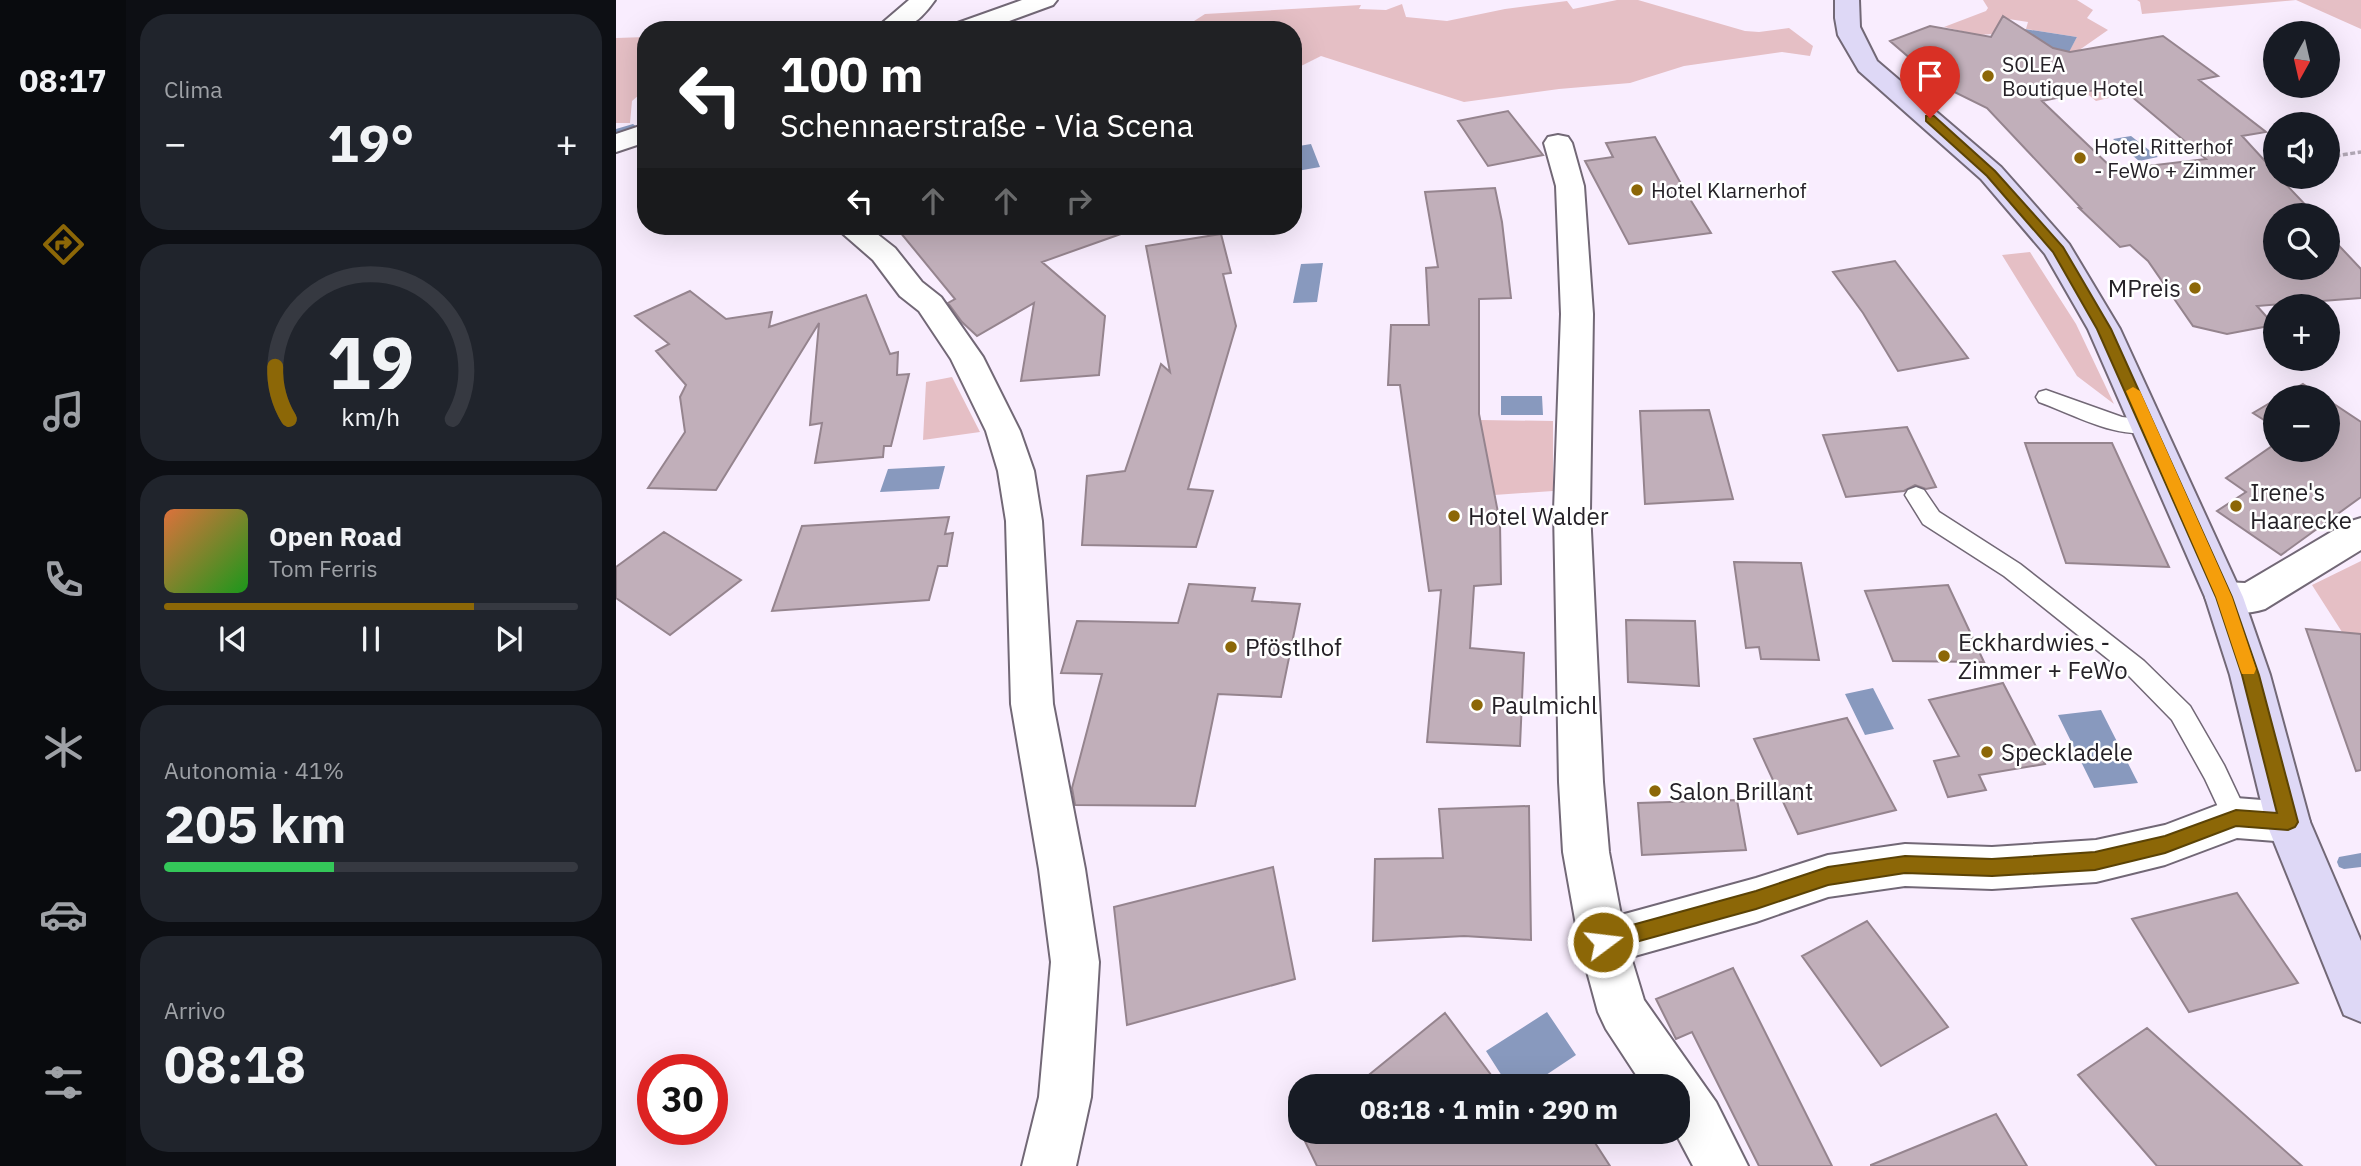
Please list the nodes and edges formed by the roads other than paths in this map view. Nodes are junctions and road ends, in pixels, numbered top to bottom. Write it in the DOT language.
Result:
graph roads {
  1 [pos="923,0"];
  2 [pos="1045,0"];
  3 [pos="1847,0"];
  4 [pos="899,21"];
  5 [pos="986,21"];
  6 [pos="637,136"];
  7 [pos="1558,143"];
  8 [pos="616,144"];
  9 [pos="860,235"];
  10 [pos="2046,397"];
  11 [pos="2149,426"];
  12 [pos="1916,495"];
  13 [pos="2361,532"];
  14 [pos="2224,597"];
  15 [pos="2236,818"];
  16 [pos="2288,822"];
  17 [pos="1603,942"];
  18 [pos="2361,998"];
  19 [pos="1666,1074"];
  20 [pos="1690,1109"];
  21 [pos="1049,1166"];
  22 [pos="1721,1166"];
  1 -- 4 [label="street"];
  2 -- 5 [label="street"];
  3 -- 11 [label="street"];
  6 -- 8 [label="street"];
  7 -- 17 [label="street"];
  9 -- 21 [label="street"];
  10 -- 11 [label="lane"];
  11 -- 14 [label="street"];
  12 -- 15 [label="lane"];
  13 -- 14 [label="street"];
  14 -- 16 [label="street"];
  15 -- 16 [label="street"];
  15 -- 17 [label="street"];
  16 -- 18 [label="street"];
  17 -- 19 [label="street"];
  20 -- 22 [label="street"];
}
